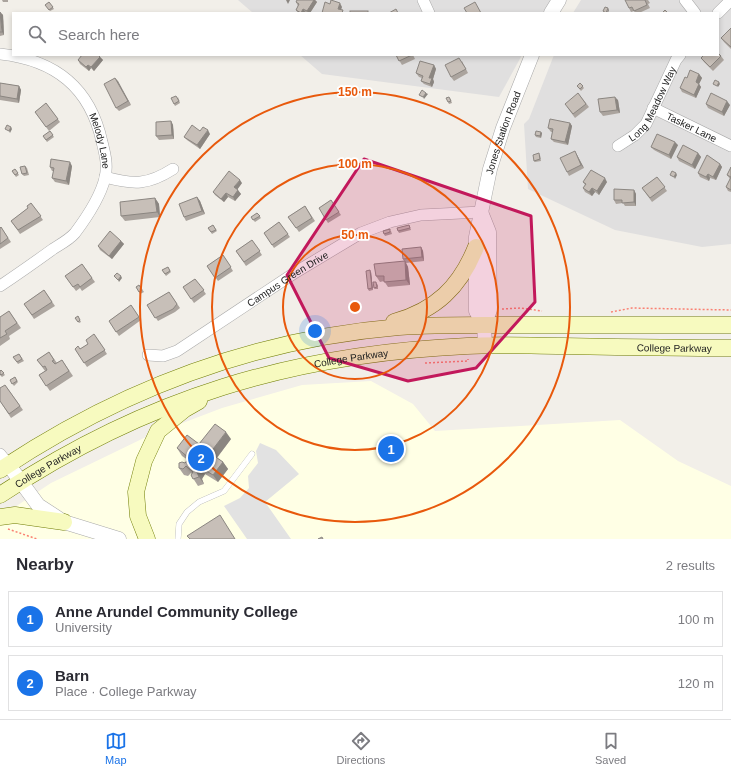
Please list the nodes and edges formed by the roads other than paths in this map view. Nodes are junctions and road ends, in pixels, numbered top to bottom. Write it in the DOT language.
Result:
graph roads {
  1 [pos="423,0"];
  2 [pos="559,0"];
  3 [pos="685,0"];
  4 [pos="731,0"];
  5 [pos="429,12"];
  6 [pos="552,12"];
  7 [pos="694,12"];
  8 [pos="719,12"];
  9 [pos="0,54"];
  10 [pos="12,55"];
  11 [pos="21,56"];
  12 [pos="532,56"];
  13 [pos="679,56"];
  14 [pos="653,108"];
  15 [pos="618,146"];
  16 [pos="731,146"];
  17 [pos="173,169"];
  18 [pos="105,177"];
  19 [pos="481,212"];
  20 [pos="476,247"];
  21 [pos="0,286"];
  22 [pos="484,325"];
  23 [pos="731,325"];
  24 [pos="356,332"];
  25 [pos="484,345"];
  26 [pos="731,348"];
  27 [pos="148,355"];
  28 [pos="229,384"];
  29 [pos="252,454"];
  30 [pos="3,463"];
  31 [pos="20,482"];
  32 [pos="0,495"];
  33 [pos="64,522"];
  34 [pos="3,523"];
  35 [pos="119,539"];
  36 [pos="147,539"];
  37 [pos="178,539"];
  1 -- 5 [label="street"];
  2 -- 6 [label="street"];
  3 -- 7 [label="street"];
  4 -- 8 [label="street"];
  9 -- 10 [label="street, Melody Lane"];
  11 -- 18 [label="street, Melody Lane"];
  12 -- 19 [label="street, Jones Station Road"];
  13 -- 14 [label="street, Long Meadow Way"];
  14 -- 15 [label="street, Long Meadow Way"];
  14 -- 16 [label="street, Tasker Lane"];
  17 -- 18 [label="street"];
  18 -- 21 [label="street, Melody Lane"];
  19 -- 20 [label="street, Jones Station Road"];
  19 -- 22 [label="street, Jones Station Road"];
  19 -- 27 [label="street, Campus Green Drive"];
  20 -- 22 [label="street, Jones Station Road"];
  20 -- 24 [label="main road"];
  22 -- 23 [label="main road"];
  22 -- 24 [label="main road"];
  22 -- 25 [label="street, Jones Station Road"];
  24 -- 30 [label="main road"];
  25 -- 26 [label="main road, College Parkway"];
  25 -- 28 [label="main road, College Parkway"];
  28 -- 31 [label="main road, College Parkway"];
  28 -- 36 [label="main road"];
  29 -- 37 [label="lane"];
  30 -- 31 [label="street"];
  31 -- 32 [label="main road, College Parkway"];
  31 -- 33 [label="street"];
  33 -- 34 [label="main road"];
  33 -- 35 [label="street"];
}
